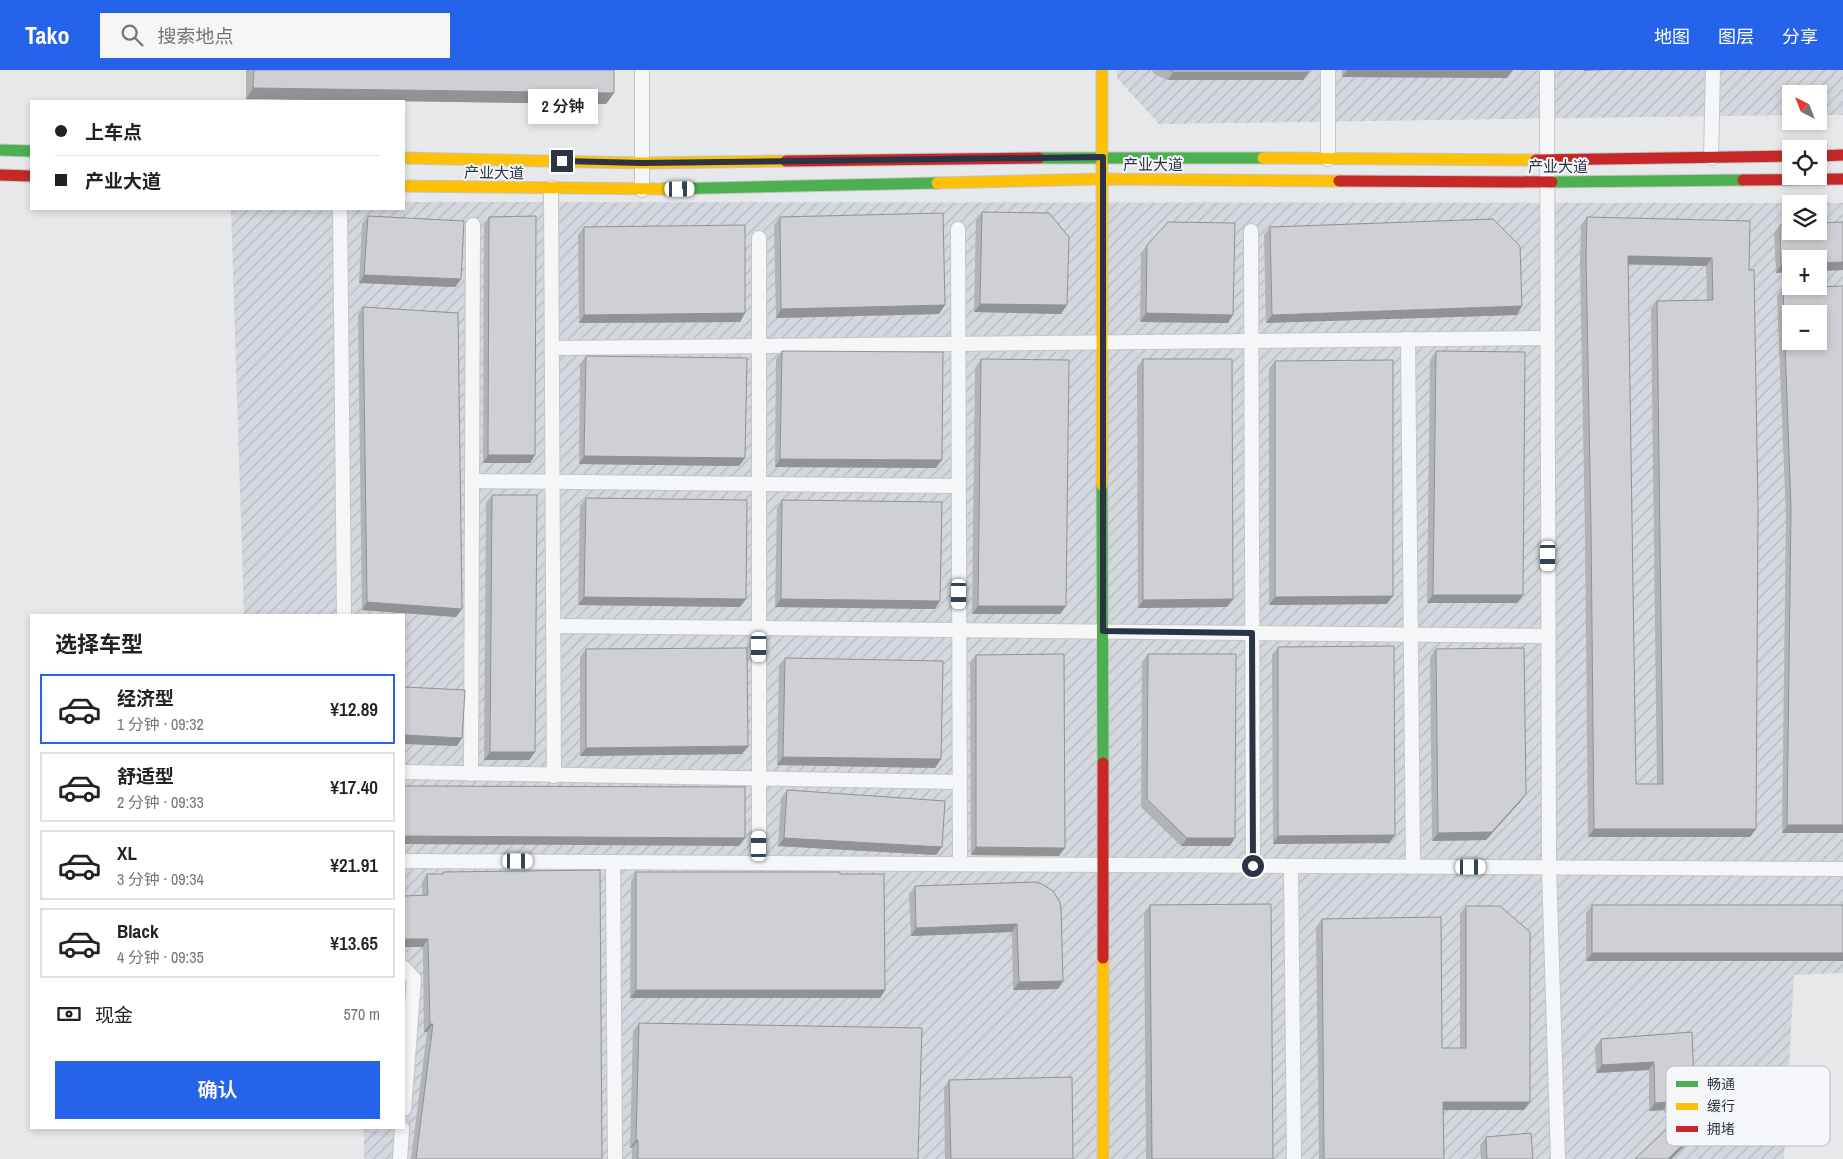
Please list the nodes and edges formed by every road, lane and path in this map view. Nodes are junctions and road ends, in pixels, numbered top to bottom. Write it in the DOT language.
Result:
graph roads {
  1 [pos="642,70"];
  2 [pos="1102,70"];
  3 [pos="1328,70"];
  4 [pos="1547,70"];
  5 [pos="1713,70"];
  6 [pos="0,150"];
  7 [pos="30,151"];
  8 [pos="1843,155"];
  9 [pos="1782,156"];
  10 [pos="1827,156"];
  11 [pos="1103,157"];
  12 [pos="405,158"];
  13 [pos="1711,158"];
  14 [pos="1328,159"];
  15 [pos="1547,160"];
  16 [pos="642,163"];
  17 [pos="0,175"];
  18 [pos="30,176"];
  19 [pos="1103,179"];
  20 [pos="1843,179"];
  21 [pos="1547,182"];
  22 [pos="405,186"];
  23 [pos="551,188"];
  24 [pos="642,190"];
  25 [pos="340,210"];
  26 [pos="473,225"];
  27 [pos="958,229"];
  28 [pos="1251,231"];
  29 [pos="759,238"];
  30 [pos="1548,338"];
  31 [pos="1408,339"];
  32 [pos="1251,341"];
  33 [pos="1103,342"];
  34 [pos="958,344"];
  35 [pos="759,346"];
  36 [pos="553,348"];
  37 [pos="472,481"];
  38 [pos="553,482"];
  39 [pos="759,484"];
  40 [pos="958,486"];
  41 [pos="344,614"];
  42 [pos="554,626"];
  43 [pos="759,628"];
  44 [pos="959,630"];
  45 [pos="1103,631"];
  46 [pos="1252,633"];
  47 [pos="1411,634"];
  48 [pos="1548,636"];
  49 [pos="405,772"];
  50 [pos="471,774"];
  51 [pos="554,776"];
  52 [pos="759,779"];
  53 [pos="959,782"];
  54 [pos="405,861"];
  55 [pos="613,862"];
  56 [pos="759,862"];
  57 [pos="960,864"];
  58 [pos="1103,865"];
  59 [pos="1253,866"];
  60 [pos="1291,866"];
  61 [pos="1413,866"];
  62 [pos="1549,867"];
  63 [pos="1843,869"];
  64 [pos="405,969"];
  65 [pos="405,1096"];
  66 [pos="402,1129"];
  67 [pos="400,1159"];
  68 [pos="615,1159"];
  69 [pos="1103,1159"];
  70 [pos="1294,1159"];
  71 [pos="1558,1159"];
  1 -- 16 [label="street"];
  2 -- 11 [label="main road"];
  3 -- 14 [label="street"];
  4 -- 15 [label="street"];
  5 -- 13 [label="street"];
  6 -- 7 [label="main road"];
  8 -- 10 [label="main road"];
  9 -- 13 [label="main road, 产业大道"];
  11 -- 14 [label="main road, 产业大道"];
  11 -- 16 [label="main road, 产业大道"];
  11 -- 19 [label="main road"];
  12 -- 16 [label="main road, 产业大道"];
  13 -- 15 [label="main road, 产业大道"];
  14 -- 15 [label="main road, 产业大道"];
  15 -- 21 [label="street"];
  16 -- 24 [label="street"];
  17 -- 18 [label="main road"];
  19 -- 21 [label="main road, 产业大道"];
  19 -- 24 [label="main road, 产业大道"];
  19 -- 33 [label="main road"];
  20 -- 21 [label="main road, 产业大道"];
  21 -- 30 [label="street"];
  22 -- 23 [label="main road, 产业大道"];
  23 -- 24 [label="main road, 产业大道"];
  23 -- 36 [label="street"];
  25 -- 41 [label="street"];
  26 -- 37 [label="street"];
  27 -- 34 [label="street"];
  28 -- 32 [label="street"];
  29 -- 35 [label="street"];
  30 -- 31 [label="street"];
  30 -- 48 [label="street"];
  31 -- 32 [label="street"];
  31 -- 47 [label="street"];
  32 -- 33 [label="street"];
  32 -- 46 [label="street"];
  33 -- 34 [label="street"];
  33 -- 45 [label="main road"];
  34 -- 35 [label="street"];
  34 -- 40 [label="street"];
  35 -- 36 [label="street"];
  35 -- 39 [label="street"];
  36 -- 38 [label="street"];
  37 -- 38 [label="street"];
  37 -- 50 [label="street"];
  38 -- 39 [label="street"];
  38 -- 42 [label="street"];
  39 -- 40 [label="street"];
  39 -- 43 [label="street"];
  40 -- 44 [label="street"];
  42 -- 43 [label="street"];
  42 -- 51 [label="street"];
  43 -- 44 [label="street"];
  43 -- 52 [label="street"];
  44 -- 45 [label="street"];
  44 -- 53 [label="street"];
  45 -- 46 [label="street"];
  45 -- 58 [label="main road"];
  46 -- 47 [label="street"];
  46 -- 59 [label="street"];
  47 -- 48 [label="street"];
  47 -- 61 [label="street"];
  48 -- 62 [label="street"];
  49 -- 50 [label="street"];
  50 -- 51 [label="street"];
  51 -- 52 [label="street"];
  52 -- 53 [label="street"];
  52 -- 56 [label="street"];
  53 -- 57 [label="street"];
  54 -- 55 [label="street"];
  55 -- 56 [label="street"];
  55 -- 68 [label="street"];
  56 -- 57 [label="street"];
  57 -- 58 [label="street"];
  58 -- 59 [label="street"];
  58 -- 69 [label="main road"];
  59 -- 60 [label="street"];
  60 -- 61 [label="street"];
  60 -- 70 [label="street"];
  61 -- 62 [label="street"];
  62 -- 63 [label="street"];
  62 -- 71 [label="street"];
  64 -- 65 [label="street"];
  66 -- 67 [label="street"];
}
